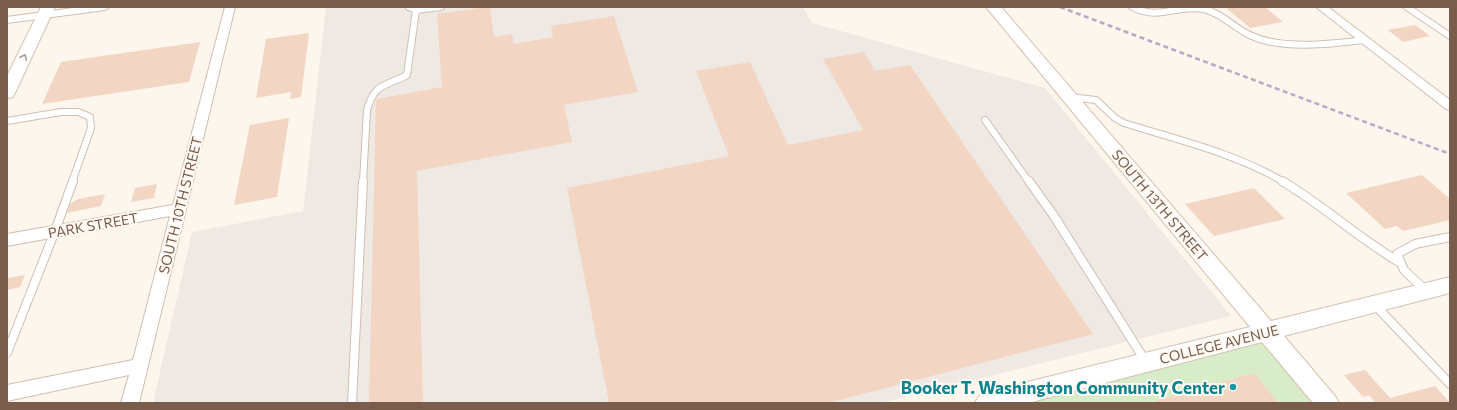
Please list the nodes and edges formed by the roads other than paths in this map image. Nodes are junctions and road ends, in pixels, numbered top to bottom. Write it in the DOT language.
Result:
graph roads {
  1 [pos="105,7"];
  2 [pos="230,7"];
  3 [pos="409,7"];
  4 [pos="441,7"];
  5 [pos="993,7"];
  6 [pos="1132,7"];
  7 [pos="1321,7"];
  8 [pos="1407,7"];
  9 [pos="416,10"];
  10 [pos="46,11"];
  11 [pos="7,20"];
  12 [pos="1450,36"];
  13 [pos="1364,40"];
  14 [pos="9,85"];
  15 [pos="1069,97"];
  16 [pos="1450,105"];
  17 [pos="985,120"];
  18 [pos="7,121"];
  19 [pos="178,209"];
  20 [pos="55,232"];
  21 [pos="1450,238"];
  22 [pos="7,240"];
  23 [pos="1399,262"];
  24 [pos="1450,285"];
  25 [pos="1426,291"];
  26 [pos="1374,304"];
  27 [pos="1266,331"];
  28 [pos="7,354"];
  29 [pos="1146,362"];
  30 [pos="139,366"];
  31 [pos="1450,384"];
  32 [pos="7,393"];
  33 [pos="1011,400"];
  34 [pos="130,403"];
  35 [pos="352,403"];
  36 [pos="988,403"];
  37 [pos="1327,403"];
  1 -- 10 [label="street"];
  2 -- 19 [label="street, SOUTH 10TH STREET"];
  3 -- 9 [label="lane"];
  4 -- 9 [label="lane"];
  5 -- 15 [label="street, SOUTH 13TH STREET"];
  6 -- 13 [label="lane"];
  7 -- 13 [label="street"];
  8 -- 12 [label="lane"];
  9 -- 35 [label="lane"];
  10 -- 11 [label="street"];
  14 -- 10 [label="street, one-way"];
  13 -- 16 [label="street"];
  15 -- 23 [label="lane"];
  15 -- 27 [label="street, SOUTH 13TH STREET"];
  17 -- 29 [label="lane"];
  18 -- 20 [label="lane"];
  19 -- 20 [label="street, PARK STREET"];
  19 -- 30 [label="street, SOUTH 10TH STREET"];
  20 -- 22 [label="street, PARK STREET"];
  20 -- 28 [label="lane"];
  21 -- 23 [label="lane"];
  23 -- 25 [label="lane"];
  24 -- 25 [label="street, COLLEGE AVENUE"];
  25 -- 26 [label="street, COLLEGE AVENUE"];
  26 -- 27 [label="street, COLLEGE AVENUE"];
  26 -- 31 [label="lane"];
  27 -- 29 [label="street, COLLEGE AVENUE"];
  27 -- 37 [label="street, SOUTH 13TH STREET"];
  29 -- 33 [label="street, COLLEGE AVENUE"];
  30 -- 32 [label="street"];
  30 -- 34 [label="street, SOUTH 10TH STREET"];
  33 -- 36 [label="street, COLLEGE AVENUE"];
}
